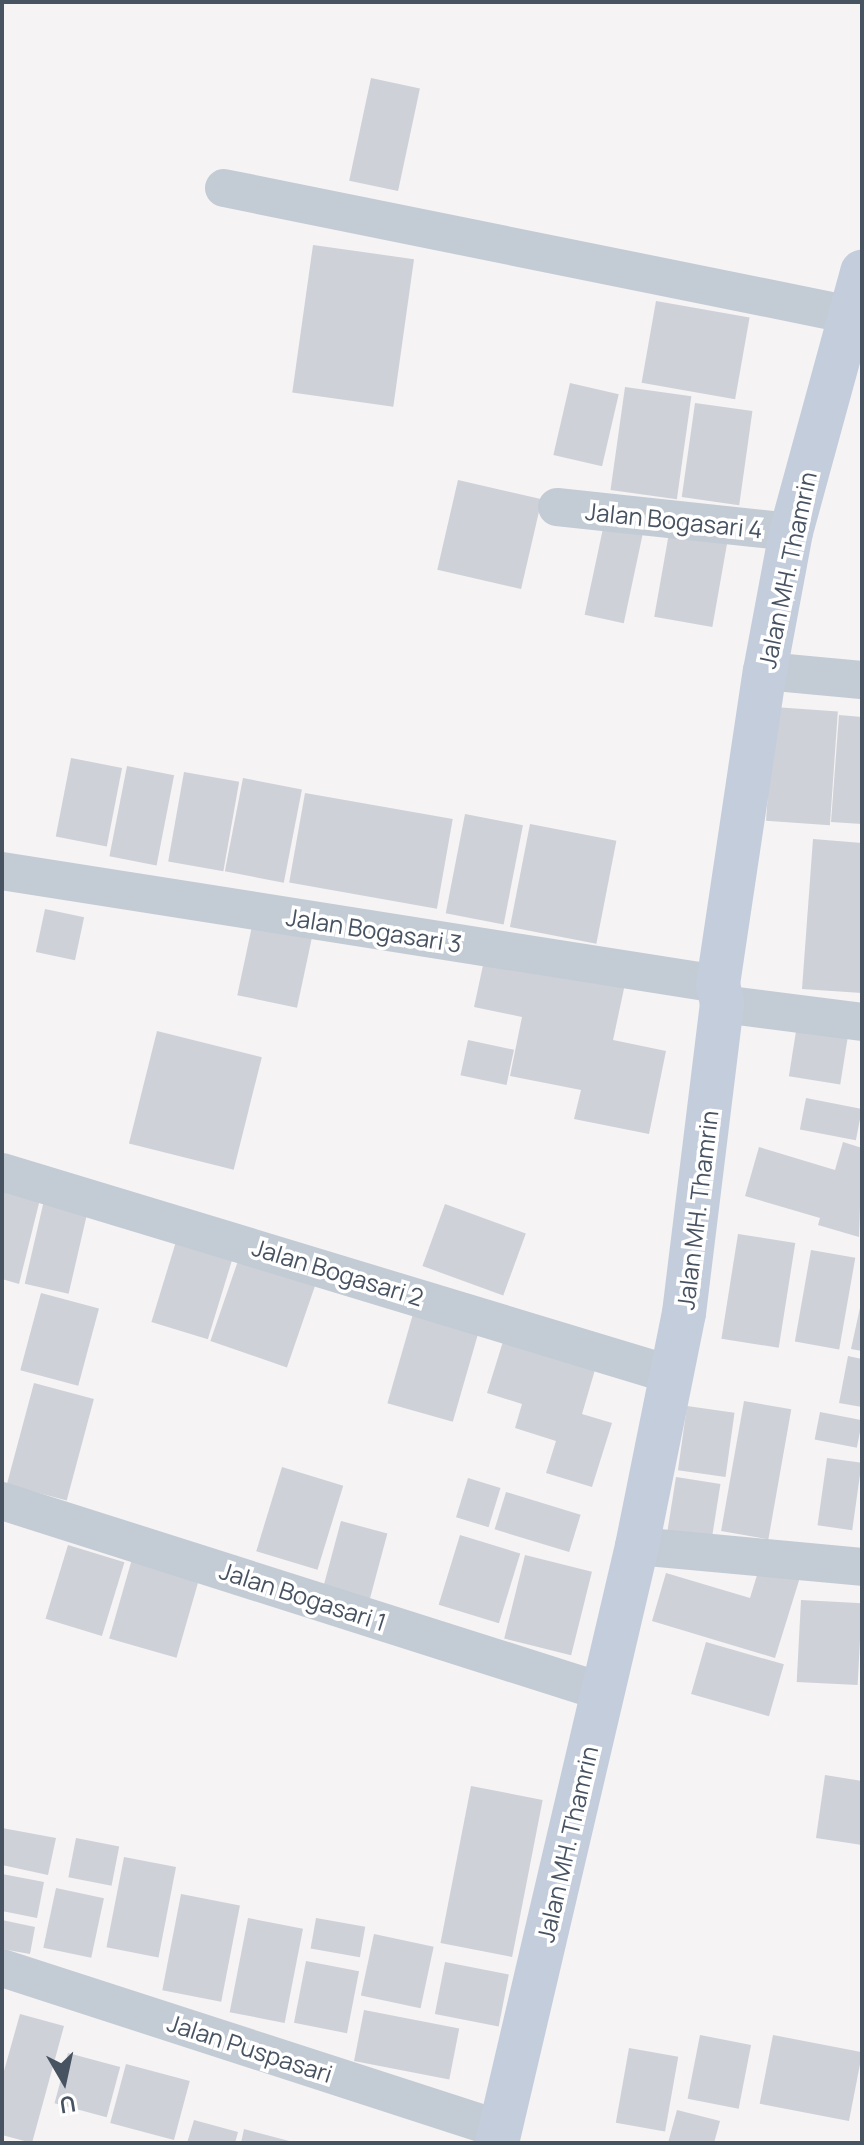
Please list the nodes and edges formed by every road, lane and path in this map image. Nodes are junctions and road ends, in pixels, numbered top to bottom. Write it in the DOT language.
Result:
graph roads {
  1 [pos="224,188"];
  2 [pos="862,272"];
  3 [pos="851,315"];
  4 [pos="557,507"];
  5 [pos="791,532"];
  6 [pos="765,671"];
  7 [pos="862,680"];
  8 [pos="16,874"];
  9 [pos="720,994"];
  10 [pos="862,1022"];
  11 [pos="2,1172"];
  12 [pos="672,1375"];
  13 [pos="2,1501"];
  14 [pos="637,1546"];
  15 [pos="862,1567"];
  16 [pos="603,1692"];
  17 [pos="2,1968"];
  18 [pos="498,2136"];
  1 -- 3 [label="street"];
  2 -- 3 [label="main road, Jalan MH. Thamrin"];
  3 -- 5 [label="main road, Jalan MH. Thamrin"];
  4 -- 5 [label="street, Jalan Bogasari 4"];
  5 -- 6 [label="main road, Jalan MH. Thamrin"];
  6 -- 7 [label="street"];
  6 -- 9 [label="main road, Jalan MH. Thamrin"];
  8 -- 9 [label="street, Jalan Bogasari 3"];
  9 -- 10 [label="street, Jalan Bogasari 3"];
  9 -- 12 [label="main road, Jalan MH. Thamrin"];
  11 -- 12 [label="street, Jalan Bogasari 2"];
  12 -- 14 [label="main road, Jalan MH. Thamrin"];
  13 -- 16 [label="street, Jalan Bogasari 1"];
  14 -- 15 [label="street"];
  14 -- 16 [label="main road, Jalan MH. Thamrin"];
  16 -- 18 [label="main road, Jalan MH. Thamrin"];
  17 -- 18 [label="street, Jalan Puspasari"];
}
